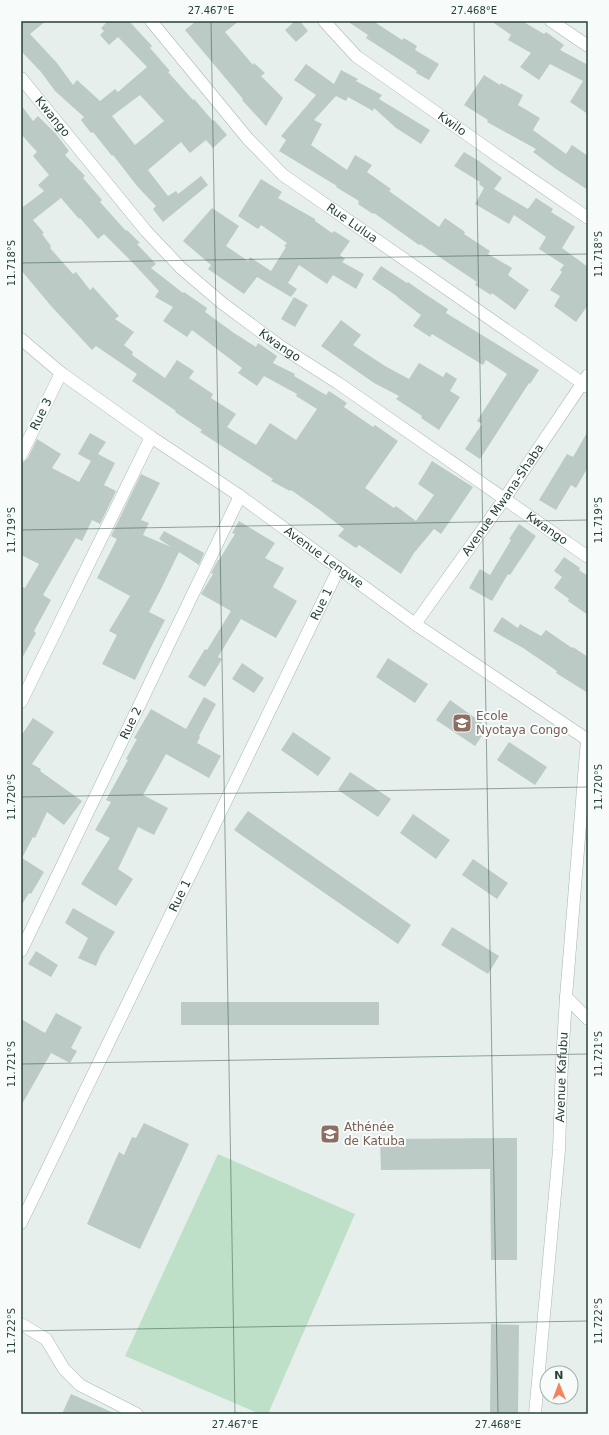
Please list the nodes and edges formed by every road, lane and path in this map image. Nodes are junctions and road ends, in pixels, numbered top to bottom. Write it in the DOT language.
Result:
graph roads {
  1 [pos="151,21"];
  2 [pos="324,21"];
  3 [pos="551,21"];
  4 [pos="588,46"];
  5 [pos="21,78"];
  6 [pos="588,218"];
  7 [pos="21,339"];
  8 [pos="61,374"];
  9 [pos="586,382"];
  10 [pos="151,437"];
  11 [pos="21,455"];
  12 [pos="240,496"];
  13 [pos="505,498"];
  14 [pos="588,557"];
  15 [pos="339,568"];
  16 [pos="415,624"];
  17 [pos="21,702"];
  18 [pos="588,740"];
  19 [pos="21,950"];
  20 [pos="566,997"];
  21 [pos="588,1019"];
  22 [pos="21,1223"];
  23 [pos="21,1324"];
  24 [pos="137,1414"];
  25 [pos="535,1414"];
  1 -- 9 [label="street, Rue Lulua"];
  2 -- 6 [label="street, Kwilo"];
  3 -- 4 [label="street"];
  5 -- 13 [label="street, Kwango"];
  7 -- 8 [label="street, Avenue Lengwe"];
  8 -- 10 [label="street, Avenue Lengwe"];
  8 -- 11 [label="street, Rue 3"];
  9 -- 13 [label="street, Avenue Mwana-Shaba"];
  10 -- 12 [label="street, Avenue Lengwe"];
  10 -- 17 [label="street"];
  12 -- 15 [label="street, Avenue Lengwe"];
  12 -- 19 [label="street, Rue 2"];
  13 -- 14 [label="street, Kwango"];
  13 -- 16 [label="street, Avenue Mwana-Shaba"];
  15 -- 16 [label="street, Avenue Lengwe"];
  15 -- 22 [label="street, Rue 1"];
  16 -- 18 [label="street, Avenue Lengwe"];
  18 -- 20 [label="street, Avenue Kafubu"];
  20 -- 21 [label="street"];
  20 -- 25 [label="street, Avenue Kafubu"];
  23 -- 24 [label="street"];
}
